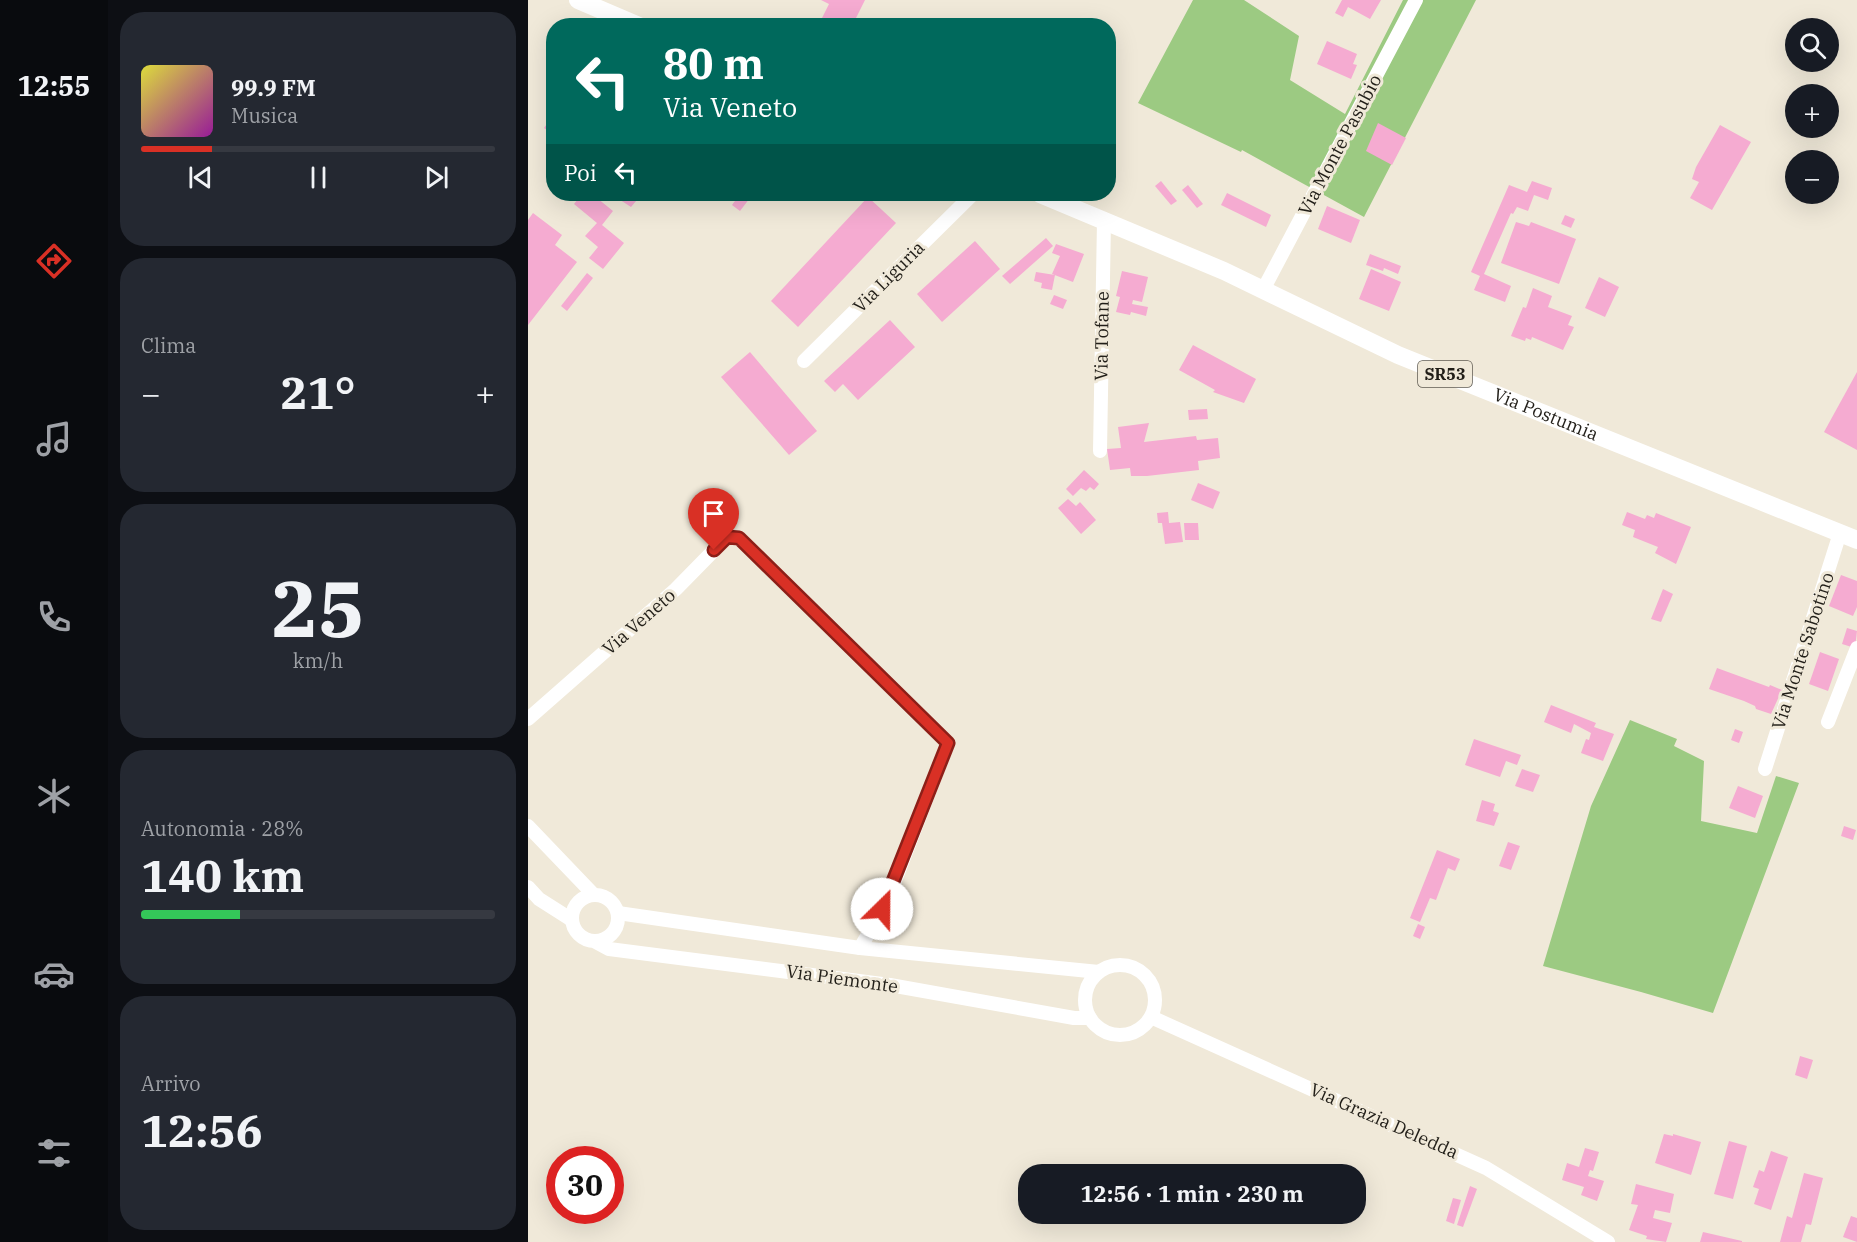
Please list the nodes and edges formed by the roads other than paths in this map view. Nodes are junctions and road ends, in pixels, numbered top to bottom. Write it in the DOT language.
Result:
graph roads {
  1 [pos="578,0"];
  2 [pos="1416,0"];
  3 [pos="620,18"];
  4 [pos="966,201"];
  5 [pos="1057,201"];
  6 [pos="1104,221"];
  7 [pos="1263,290"];
  8 [pos="804,361"];
  9 [pos="1100,451"];
  10 [pos="1849,537"];
  11 [pos="1857,648"];
  12 [pos="528,719"];
  13 [pos="1828,722"];
  14 [pos="1765,769"];
  15 [pos="528,826"];
  16 [pos="528,887"];
  17 [pos="594,895"];
  18 [pos="618,913"];
  19 [pos="572,920"];
  20 [pos="596,942"];
  21 [pos="860,948"];
  22 [pos="1099,972"];
  23 [pos="1151,1017"];
  24 [pos="1090,1018"];
  25 [pos="1608,1242"];
  1 -- 3 [label="main road"];
  2 -- 7 [label="street, Via Monte Pasubio"];
  4 -- 8 [label="street, Via Liguria"];
  5 -- 6 [label="main road, Via Postumia / SR53"];
  6 -- 7 [label="main road, Via Postumia / SR53"];
  6 -- 9 [label="street, Via Tofane"];
  7 -- 10 [label="main road, Via Postumia / SR53"];
  10 -- 14 [label="street, Via Monte Sabotino"];
  11 -- 13 [label="street"];
  12 -- 21 [label="street, Via Veneto"];
  15 -- 17 [label="street, Via Piemonte"];
  16 -- 19 [label="street, Via Piemonte"];
  17 -- 18 [label="street, Via Piemonte"];
  17 -- 19 [label="street"];
  18 -- 20 [label="street"];
  18 -- 21 [label="street, Via Piemonte"];
  19 -- 20 [label="street, Via Piemonte"];
  20 -- 24 [label="street, Via Piemonte"];
  21 -- 22 [label="street, Via Piemonte"];
  22 -- 23 [label="street, Via Piemonte"];
  22 -- 24 [label="street"];
  23 -- 24 [label="street"];
  23 -- 25 [label="street, Via Grazia Deledda"];
}
